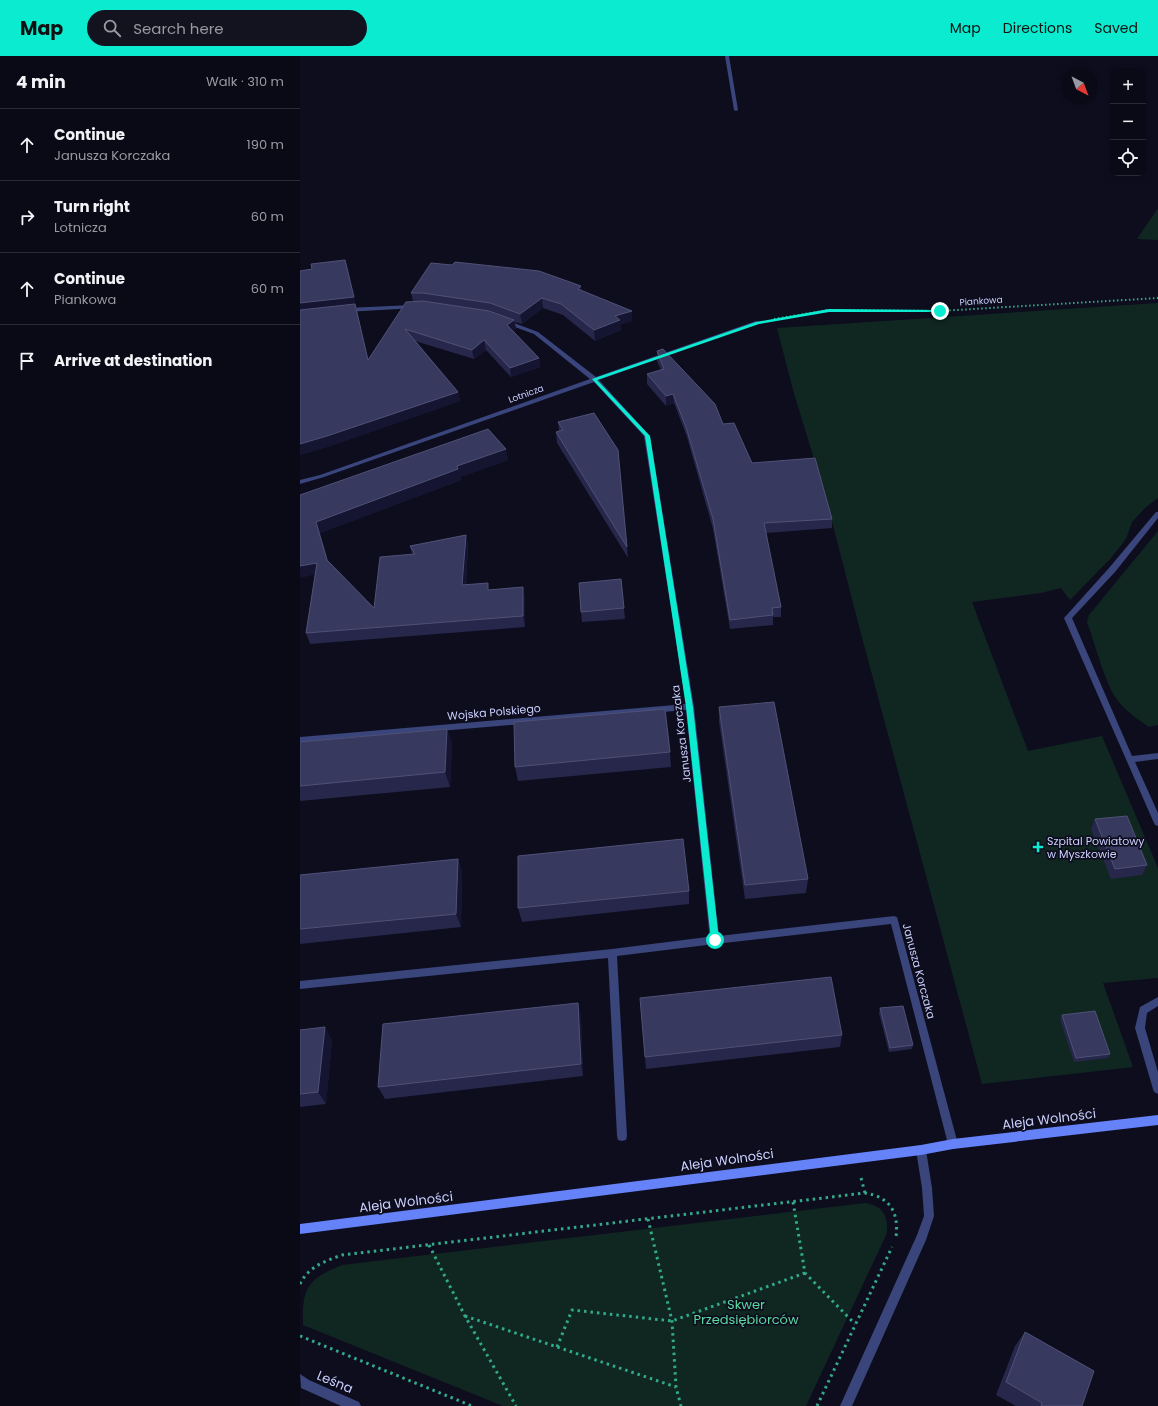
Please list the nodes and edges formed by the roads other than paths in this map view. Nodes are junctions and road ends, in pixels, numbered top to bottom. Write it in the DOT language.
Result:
graph roads {
  1 [pos="727,56"];
  2 [pos="736,110"];
  3 [pos="418,307"];
  4 [pos="338,311"];
  5 [pos="499,320"];
  6 [pos="758,322"];
  7 [pos="594,379"];
  8 [pos="300,482"];
  9 [pos="1158,514"];
  10 [pos="690,707"];
  11 [pos="300,740"];
  12 [pos="1158,756"];
  13 [pos="1130,759"];
  14 [pos="1158,823"];
  15 [pos="715,940"];
  16 [pos="612,953"];
  17 [pos="300,985"];
  18 [pos="1158,1001"];
  19 [pos="1158,1088"];
  20 [pos="1158,1120"];
  21 [pos="622,1136"];
  22 [pos="953,1144"];
  23 [pos="921,1150"];
  24 [pos="300,1229"];
  25 [pos="302,1383"];
  26 [pos="355,1406"];
  27 [pos="846,1406"];
  1 -- 2 [label="street"];
  3 -- 4 [label="street"];
  5 -- 7 [label="street, Janusza Korczaka"];
  6 -- 7 [label="street, Lotnicza"];
  7 -- 8 [label="street, Lotnicza"];
  7 -- 10 [label="street, Janusza Korczaka"];
  9 -- 13 [label="street"];
  10 -- 11 [label="street, Wojska Polskiego"];
  10 -- 15 [label="street, Janusza Korczaka"];
  12 -- 13 [label="street"];
  13 -- 14 [label="street"];
  15 -- 16 [label="street"];
  15 -- 22 [label="street, Janusza Korczaka"];
  16 -- 17 [label="street"];
  16 -- 21 [label="street"];
  18 -- 19 [label="street"];
  20 -- 22 [label="street, Aleja Wolności"];
  22 -- 23 [label="street, Aleja Wolności"];
  23 -- 24 [label="street, Aleja Wolności"];
  23 -- 27 [label="street"];
  25 -- 26 [label="street, Leśna"];
}
